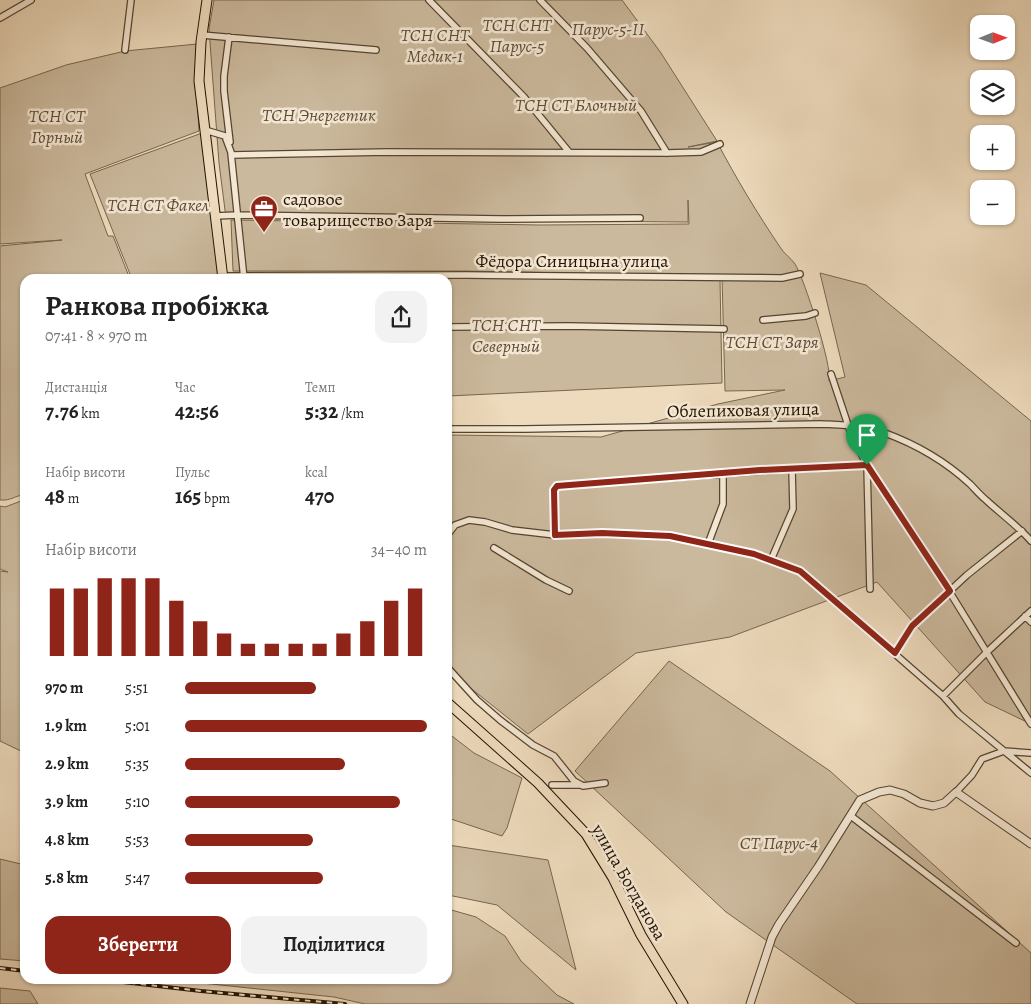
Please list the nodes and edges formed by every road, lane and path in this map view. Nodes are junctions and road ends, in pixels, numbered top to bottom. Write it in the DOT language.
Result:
graph roads {
  1 [pos="31,0"];
  2 [pos="131,0"];
  3 [pos="207,0"];
  4 [pos="428,0"];
  5 [pos="540,0"];
  6 [pos="0,18"];
  7 [pos="202,35"];
  8 [pos="229,37"];
  9 [pos="125,50"];
  10 [pos="376,50"];
  11 [pos="205,130"];
  12 [pos="720,144"];
  13 [pos="569,152"];
  14 [pos="667,153"];
  15 [pos="232,155"];
  16 [pos="237,215"];
  17 [pos="216,216"];
  18 [pos="640,218"];
  19 [pos="223,274"];
  20 [pos="244,274"];
  21 [pos="800,274"];
  22 [pos="452,275"];
  23 [pos="815,314"];
  24 [pos="762,320"];
  25 [pos="452,327"];
  26 [pos="724,329"];
  27 [pos="831,374"];
  28 [pos="848,425"];
  29 [pos="452,429"];
  30 [pos="867,465"];
  31 [pos="792,469"];
  32 [pos="723,473"];
  33 [pos="452,529"];
  34 [pos="1022,531"];
  35 [pos="555,535"];
  36 [pos="1031,541"];
  37 [pos="708,544"];
  38 [pos="494,548"];
  39 [pos="771,560"];
  40 [pos="870,589"];
  41 [pos="569,591"];
  42 [pos="950,591"];
  43 [pos="1031,612"];
  44 [pos="1025,616"];
  45 [pos="1031,622"];
  46 [pos="987,652"];
  47 [pos="895,653"];
  48 [pos="452,673"];
  49 [pos="943,696"];
  50 [pos="452,707"];
  51 [pos="1031,724"];
  52 [pos="1004,751"];
  53 [pos="1031,753"];
  54 [pos="1031,773"];
  55 [pos="605,783"];
  56 [pos="552,784"];
  57 [pos="584,786"];
  58 [pos="956,792"];
  59 [pos="851,816"];
  60 [pos="1031,844"];
  61 [pos="1016,943"];
  62 [pos="683,1004"];
  63 [pos="750,1004"];
  1 -- 6 [label="street"];
  2 -- 9 [label="street"];
  3 -- 7 [label="main road"];
  4 -- 13 [label="street"];
  5 -- 14 [label="street"];
  7 -- 8 [label="street"];
  7 -- 11 [label="main road"];
  8 -- 10 [label="street"];
  8 -- 15 [label="street"];
  11 -- 15 [label="street"];
  11 -- 17 [label="main road"];
  12 -- 14 [label="street"];
  13 -- 14 [label="street"];
  13 -- 15 [label="street"];
  15 -- 16 [label="street"];
  16 -- 17 [label="street"];
  16 -- 18 [label="street"];
  16 -- 20 [label="street"];
  17 -- 19 [label="main road"];
  21 -- 22 [label="street, Фёдора Синицына улица"];
  23 -- 24 [label="street"];
  25 -- 26 [label="street"];
  27 -- 28 [label="street"];
  28 -- 29 [label="street, Облепиховая улица"];
  28 -- 30 [label="street"];
  28 -- 34 [label="street, Облепиховая улица"];
  30 -- 31 [label="street"];
  30 -- 40 [label="street"];
  30 -- 42 [label="street"];
  31 -- 32 [label="street"];
  31 -- 39 [label="street"];
  32 -- 35 [label="street"];
  32 -- 37 [label="street"];
  33 -- 35 [label="street"];
  34 -- 36 [label="street, Облепиховая улица"];
  34 -- 42 [label="street"];
  35 -- 37 [label="street"];
  37 -- 39 [label="street"];
  38 -- 41 [label="street"];
  39 -- 47 [label="street"];
  42 -- 46 [label="street"];
  42 -- 47 [label="street"];
  43 -- 44 [label="street"];
  44 -- 45 [label="street"];
  44 -- 46 [label="street"];
  46 -- 49 [label="street"];
  46 -- 51 [label="street"];
  47 -- 49 [label="street"];
  48 -- 57 [label="street"];
  49 -- 52 [label="street"];
  50 -- 62 [label="main road, улица Богданова"];
  52 -- 53 [label="street"];
  52 -- 54 [label="street"];
  52 -- 58 [label="street"];
  55 -- 57 [label="street"];
  56 -- 57 [label="street"];
  58 -- 59 [label="street"];
  58 -- 60 [label="street"];
  59 -- 61 [label="street"];
  59 -- 63 [label="street"];
}
